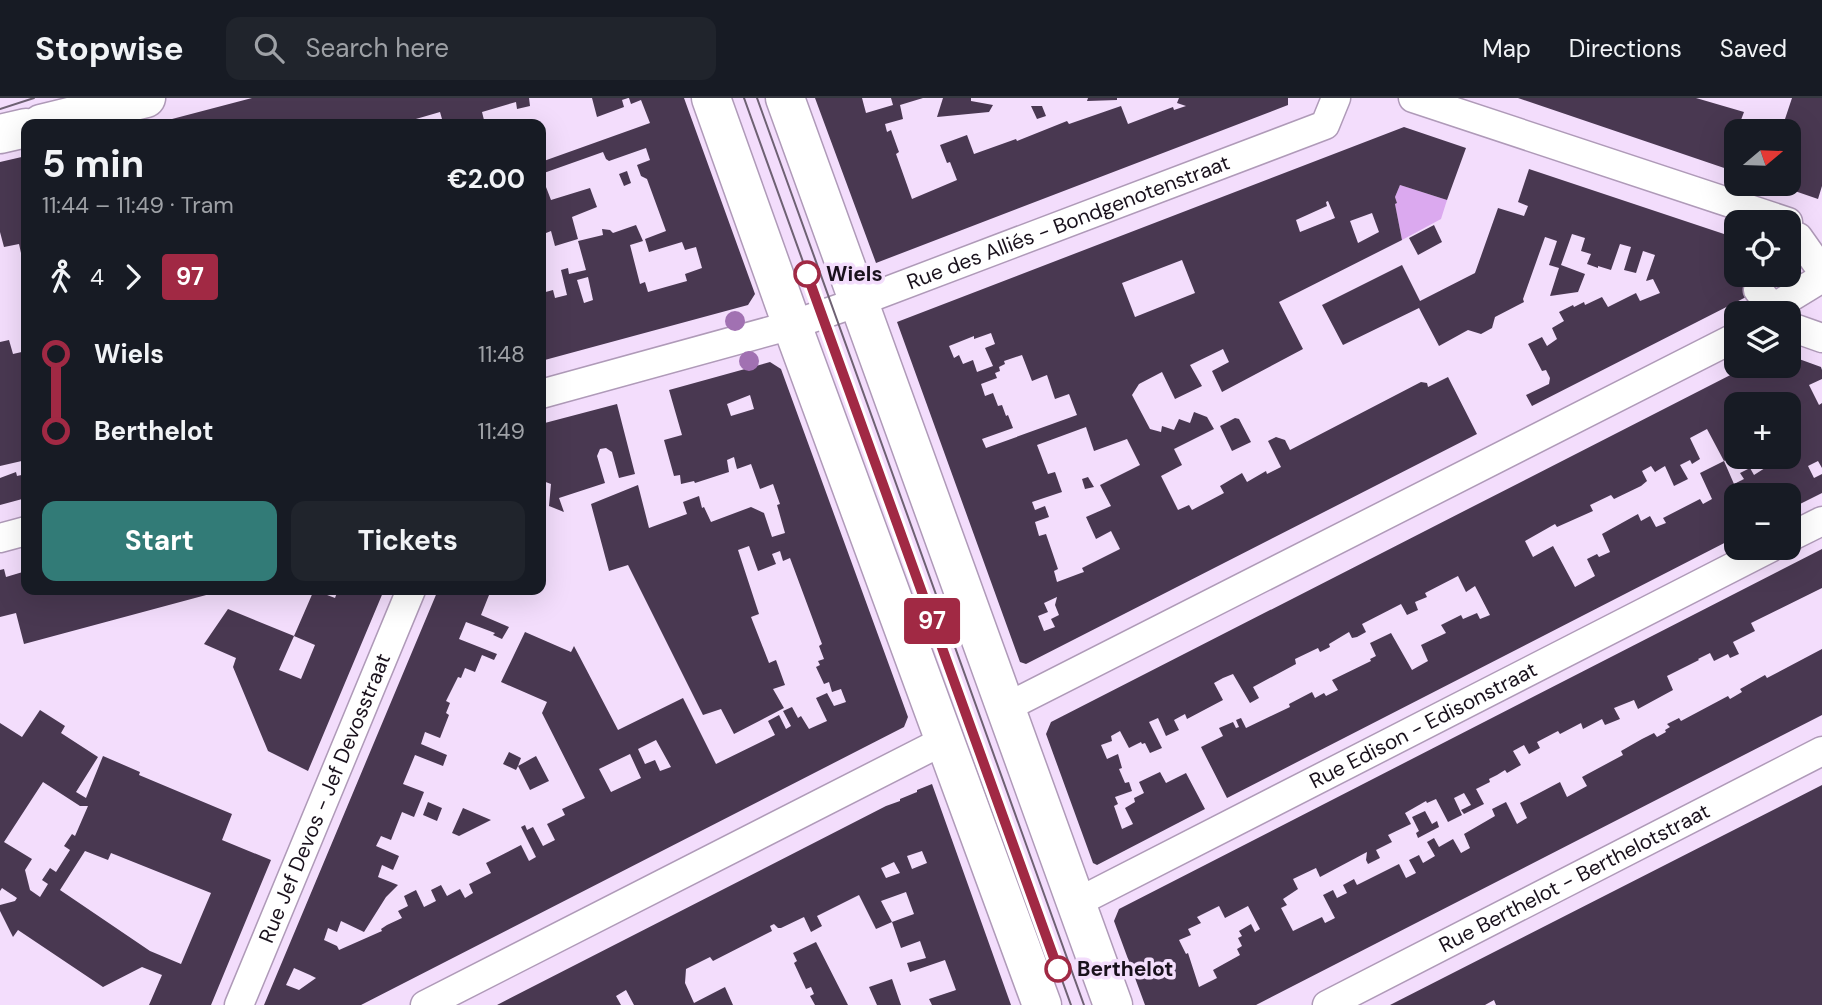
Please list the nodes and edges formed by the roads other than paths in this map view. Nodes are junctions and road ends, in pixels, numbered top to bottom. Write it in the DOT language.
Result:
graph roads {
  1 [pos="146,98"];
  2 [pos="711,98"];
  3 [pos="785,98"];
  4 [pos="1336,98"];
  5 [pos="1413,98"];
  6 [pos="61,119"];
  7 [pos="21,129"];
  8 [pos="0,134"];
  9 [pos="1740,210"];
  10 [pos="1801,235"];
  11 [pos="1822,271"];
  12 [pos="1822,278"];
  13 [pos="861,301"];
  14 [pos="1795,301"];
  15 [pos="792,325"];
  16 [pos="1801,328"];
  17 [pos="1822,338"];
  18 [pos="1724,343"];
  19 [pos="546,393"];
  20 [pos="1822,521"];
  21 [pos="21,532"];
  22 [pos="1801,532"];
  23 [pos="0,538"];
  24 [pos="1747,560"];
  25 [pos="409,595"];
  26 [pos="1005,708"];
  27 [pos="945,740"];
  28 [pos="1822,751"];
  29 [pos="1076,903"];
  30 [pos="239,1005"];
  31 [pos="425,1005"];
  32 [pos="1042,1005"];
  33 [pos="1114,1005"];
  34 [pos="1326,1005"];
  1 -- 6 [label="main road"];
  2 -- 15 [label="main road"];
  3 -- 13 [label="main road"];
  4 -- 13 [label="street, Rue des Alliés - Bondgenotenstraat"];
  5 -- 9 [label="street"];
  7 -- 8 [label="main road"];
  10 -- 11 [label="street"];
  12 -- 14 [label="street"];
  13 -- 15 [label="street, Rue des Alliés - Bondgenotenstraat"];
  13 -- 26 [label="main road"];
  15 -- 19 [label="street, Rue des Alliés - Bondgenotenstraat"];
  15 -- 27 [label="main road"];
  16 -- 17 [label="street"];
  18 -- 26 [label="street"];
  20 -- 22 [label="street"];
  21 -- 23 [label="street"];
  24 -- 29 [label="street, Rue Edison - Edisonstraat"];
  25 -- 30 [label="street, Rue Jef Devos - Jef Devosstraat"];
  26 -- 29 [label="main road"];
  27 -- 31 [label="street"];
  27 -- 32 [label="main road"];
  28 -- 34 [label="street, Rue Berthelot - Berthelotstraat"];
  29 -- 33 [label="main road"];
}
